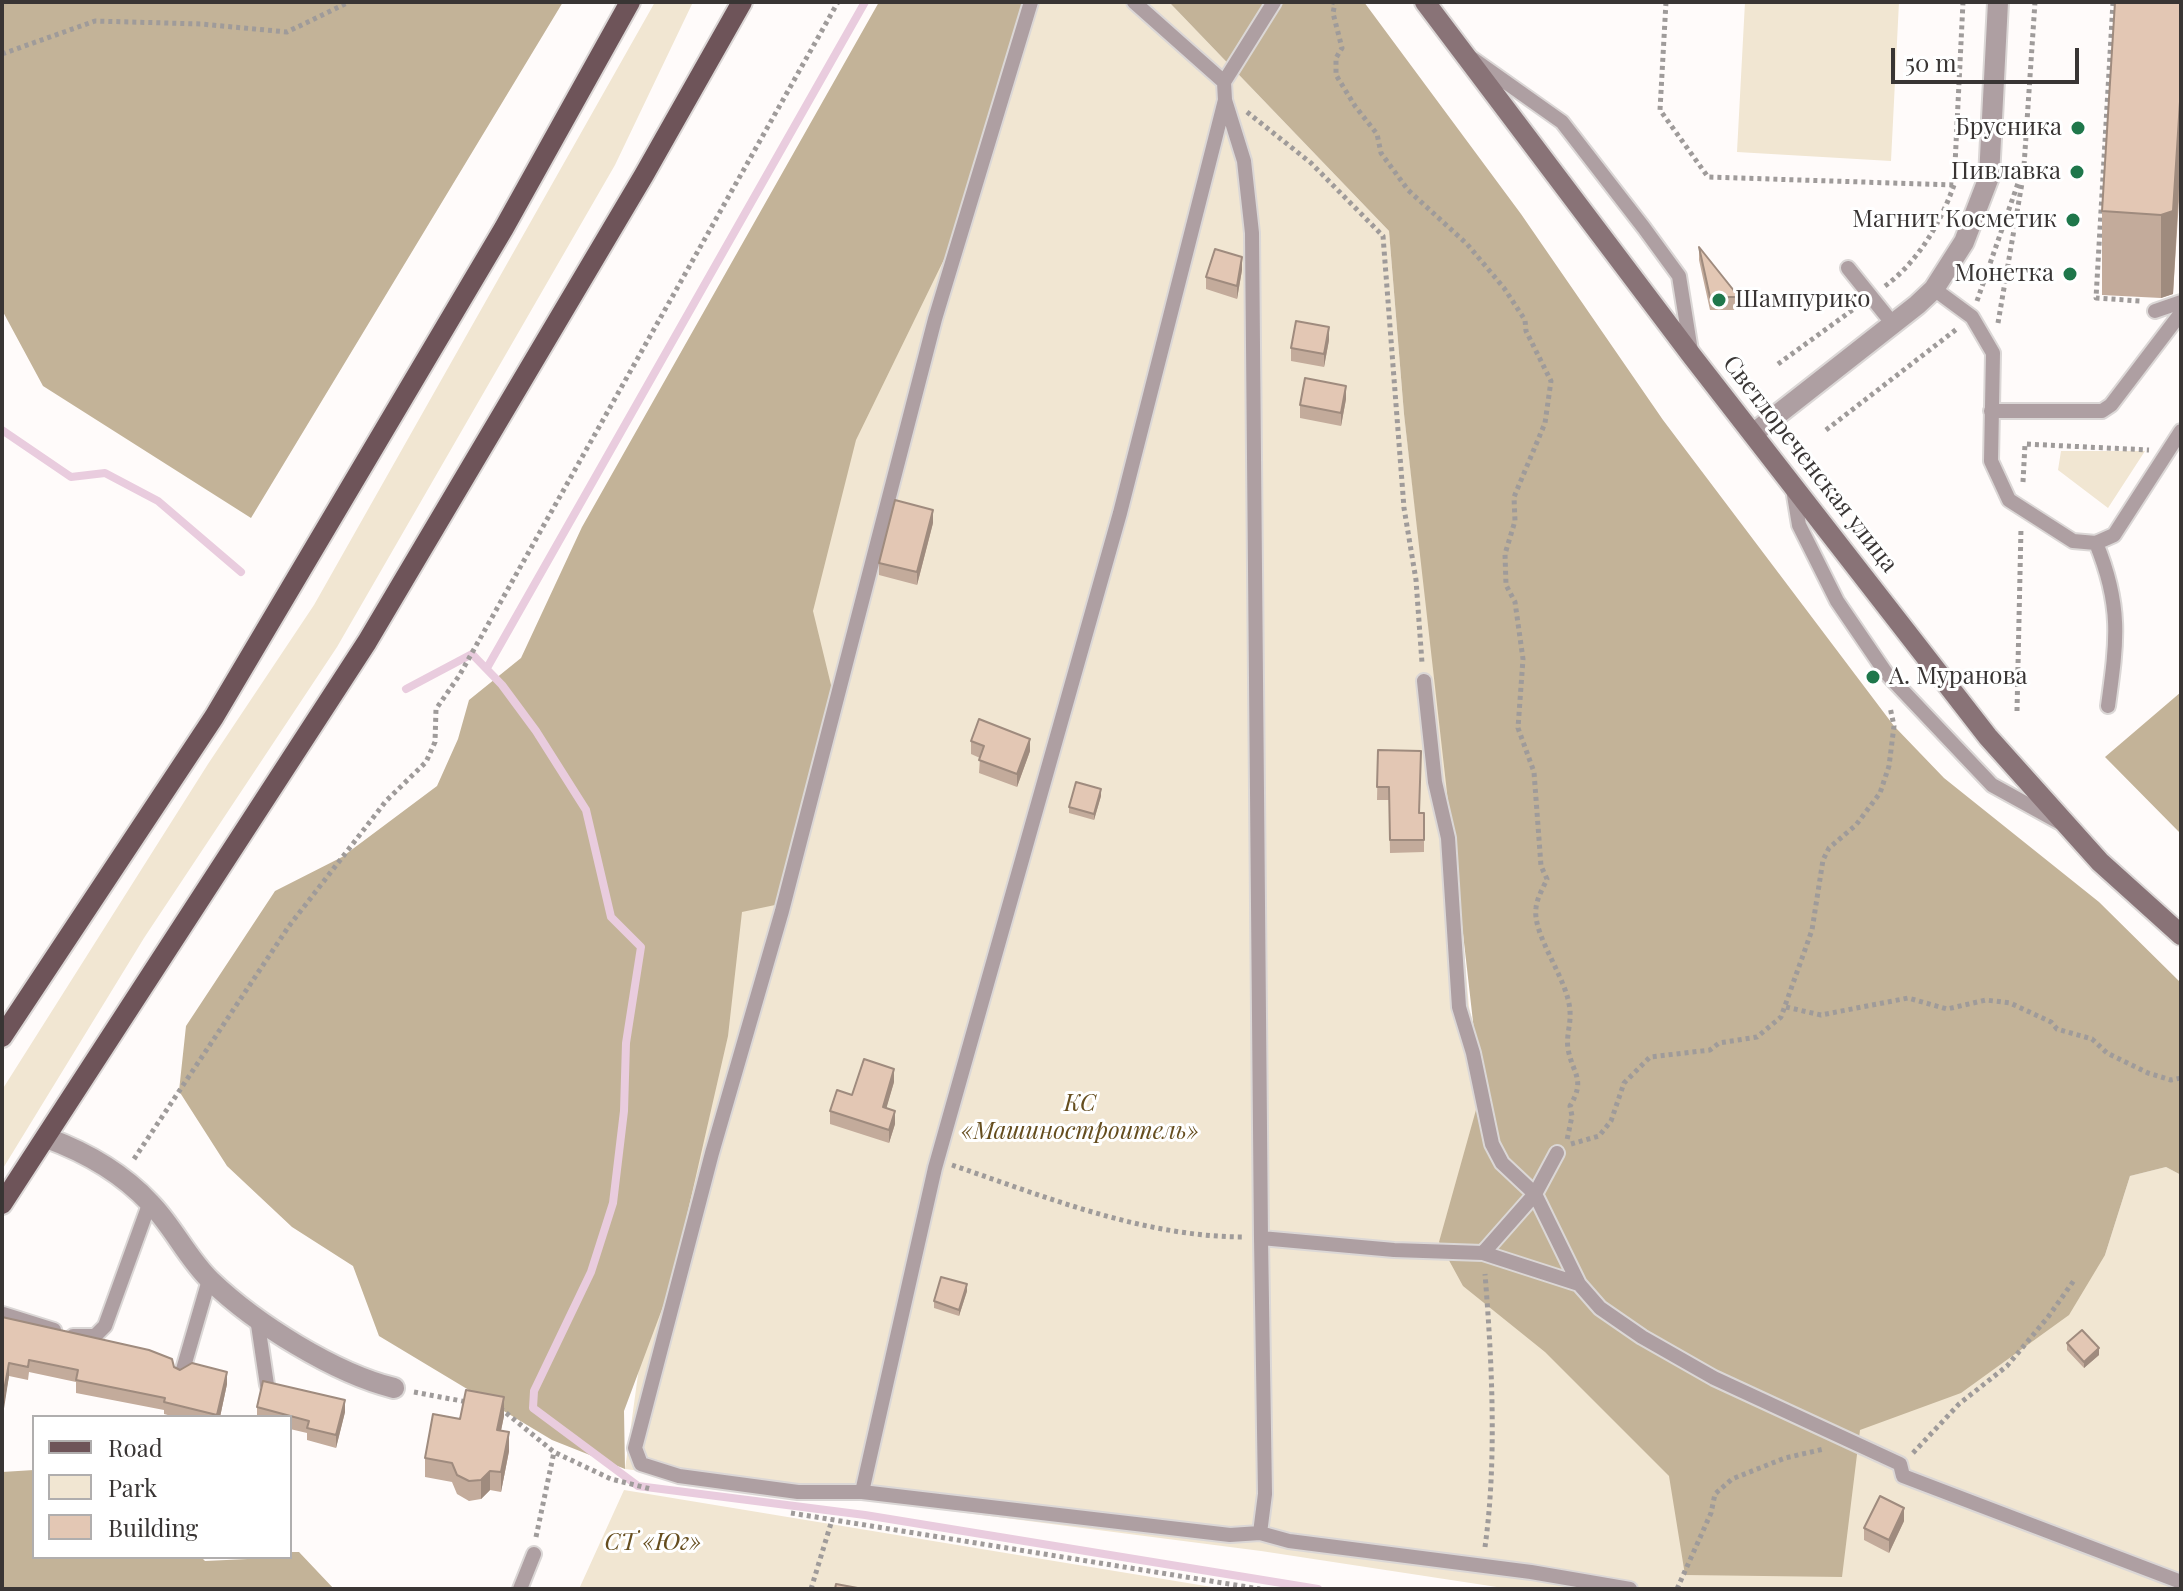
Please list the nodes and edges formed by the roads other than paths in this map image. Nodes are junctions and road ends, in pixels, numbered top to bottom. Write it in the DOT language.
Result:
graph roads {
  1 [pos="630,2"];
  2 [pos="742,2"];
  3 [pos="1031,2"];
  4 [pos="1134,2"];
  5 [pos="1274,2"];
  6 [pos="1425,2"];
  7 [pos="1998,2"];
  8 [pos="1464,53"];
  9 [pos="1224,82"];
  10 [pos="1225,100"];
  11 [pos="1848,268"];
  12 [pos="1934,289"];
  13 [pos="2180,306"];
  14 [pos="2155,311"];
  15 [pos="1893,324"];
  16 [pos="1692,356"];
  17 [pos="1991,411"];
  18 [pos="2181,431"];
  19 [pos="1754,433"];
  20 [pos="1791,480"];
  21 [pos="2096,543"];
  22 [pos="1424,681"];
  23 [pos="2108,706"];
  24 [pos="2065,825"];
  25 [pos="2181,935"];
  26 [pos="2,1037"];
  27 [pos="47,1138"];
  28 [pos="1557,1153"];
  29 [pos="1535,1194"];
  30 [pos="150,1202"];
  31 [pos="2,1204"];
  32 [pos="1261,1238"];
  33 [pos="1483,1253"];
  34 [pos="209,1280"];
  35 [pos="1579,1284"];
  36 [pos="3,1314"];
  37 [pos="257,1318"];
  38 [pos="182,1373"];
  39 [pos="267,1385"];
  40 [pos="394,1388"];
  41 [pos="862,1492"];
  42 [pos="1260,1533"];
  43 [pos="534,1554"];
  44 [pos="2181,1582"];
  45 [pos="520,1589"];
  46 [pos="1630,1589"];
  1 -- 26 [label="main road"];
  2 -- 27 [label="main road"];
  3 -- 41 [label="lane"];
  4 -- 9 [label="lane"];
  5 -- 9 [label="lane"];
  6 -- 8 [label="main road, Светлореченская улица"];
  7 -- 12 [label="street"];
  8 -- 16 [label="main road, Светлореченская улица"];
  8 -- 16 [label="lane"];
  9 -- 10 [label="lane"];
  10 -- 32 [label="lane"];
  10 -- 41 [label="lane"];
  11 -- 15 [label="lane"];
  12 -- 15 [label="street"];
  12 -- 17 [label="lane"];
  13 -- 14 [label="lane"];
  13 -- 17 [label="lane"];
  15 -- 19 [label="street"];
  16 -- 19 [label="main road, Светлореченская улица"];
  17 -- 21 [label="lane"];
  18 -- 21 [label="lane"];
  19 -- 20 [label="main road, Светлореченская улица"];
  20 -- 24 [label="main road, Светлореченская улица"];
  20 -- 24 [label="lane"];
  21 -- 23 [label="lane"];
  22 -- 29 [label="lane"];
  24 -- 25 [label="main road, Светлореченская улица"];
  27 -- 30 [label="street"];
  27 -- 31 [label="main road"];
  28 -- 29 [label="lane"];
  29 -- 33 [label="lane"];
  29 -- 35 [label="lane"];
  30 -- 34 [label="street"];
  30 -- 36 [label="lane"];
  32 -- 33 [label="lane"];
  32 -- 42 [label="lane"];
  33 -- 35 [label="lane"];
  34 -- 37 [label="street"];
  34 -- 38 [label="lane"];
  35 -- 44 [label="lane"];
  37 -- 39 [label="lane"];
  37 -- 40 [label="street"];
  41 -- 42 [label="lane"];
  42 -- 46 [label="lane"];
  43 -- 45 [label="lane"];
}
